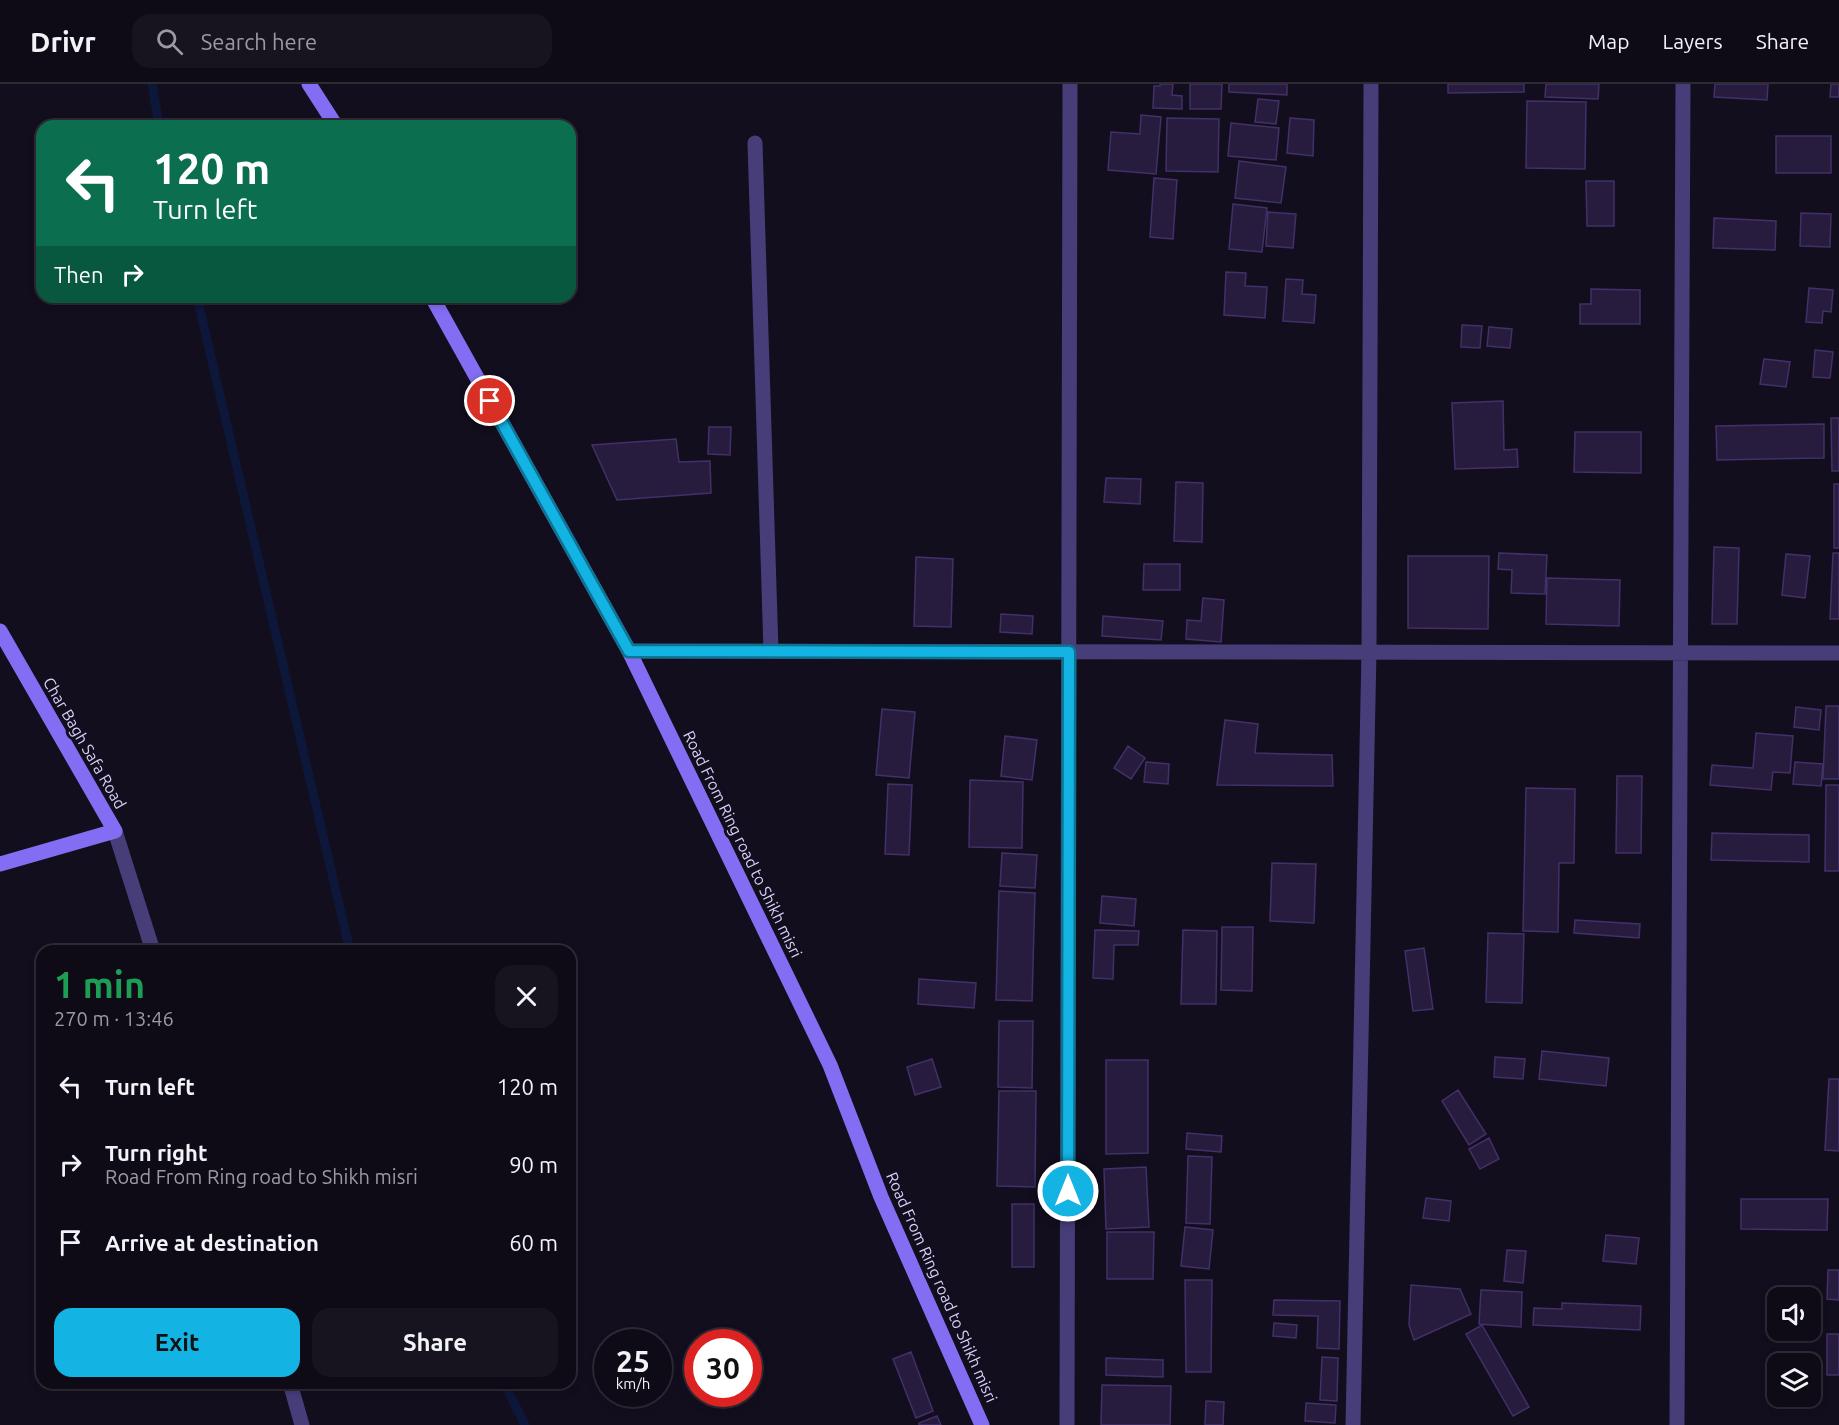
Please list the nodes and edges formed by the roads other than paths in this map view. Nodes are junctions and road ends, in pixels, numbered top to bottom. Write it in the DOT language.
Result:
graph roads {
  1 [pos="309,84"];
  2 [pos="1070,84"];
  3 [pos="1371,84"];
  4 [pos="1683,84"];
  5 [pos="332,120"];
  6 [pos="755,142"];
  7 [pos="435,303"];
  8 [pos="0,631"];
  9 [pos="629,651"];
  10 [pos="771,651"];
  11 [pos="1069,652"];
  12 [pos="1369,652"];
  13 [pos="1680,653"];
  14 [pos="1839,653"];
  15 [pos="115,831"];
  16 [pos="0,864"];
  17 [pos="151,945"];
  18 [pos="292,1389"];
  19 [pos="302,1425"];
  20 [pos="982,1425"];
  21 [pos="1067,1425"];
  22 [pos="1353,1425"];
  23 [pos="1677,1425"];
  1 -- 5 [label="street"];
  2 -- 11 [label="street"];
  3 -- 12 [label="street"];
  4 -- 13 [label="street"];
  6 -- 10 [label="street"];
  7 -- 9 [label="street, Road From Ring road to Shikh misri"];
  8 -- 15 [label="street, Char Bagh Safa Road"];
  9 -- 10 [label="street"];
  9 -- 20 [label="street, Road From Ring road to Shikh misri"];
  10 -- 11 [label="street"];
  11 -- 12 [label="street"];
  11 -- 21 [label="street"];
  12 -- 13 [label="street"];
  12 -- 22 [label="street"];
  13 -- 14 [label="street"];
  13 -- 23 [label="street"];
  15 -- 16 [label="street, Char Bagh Safa Road"];
  15 -- 17 [label="street"];
  18 -- 19 [label="street"];
}
